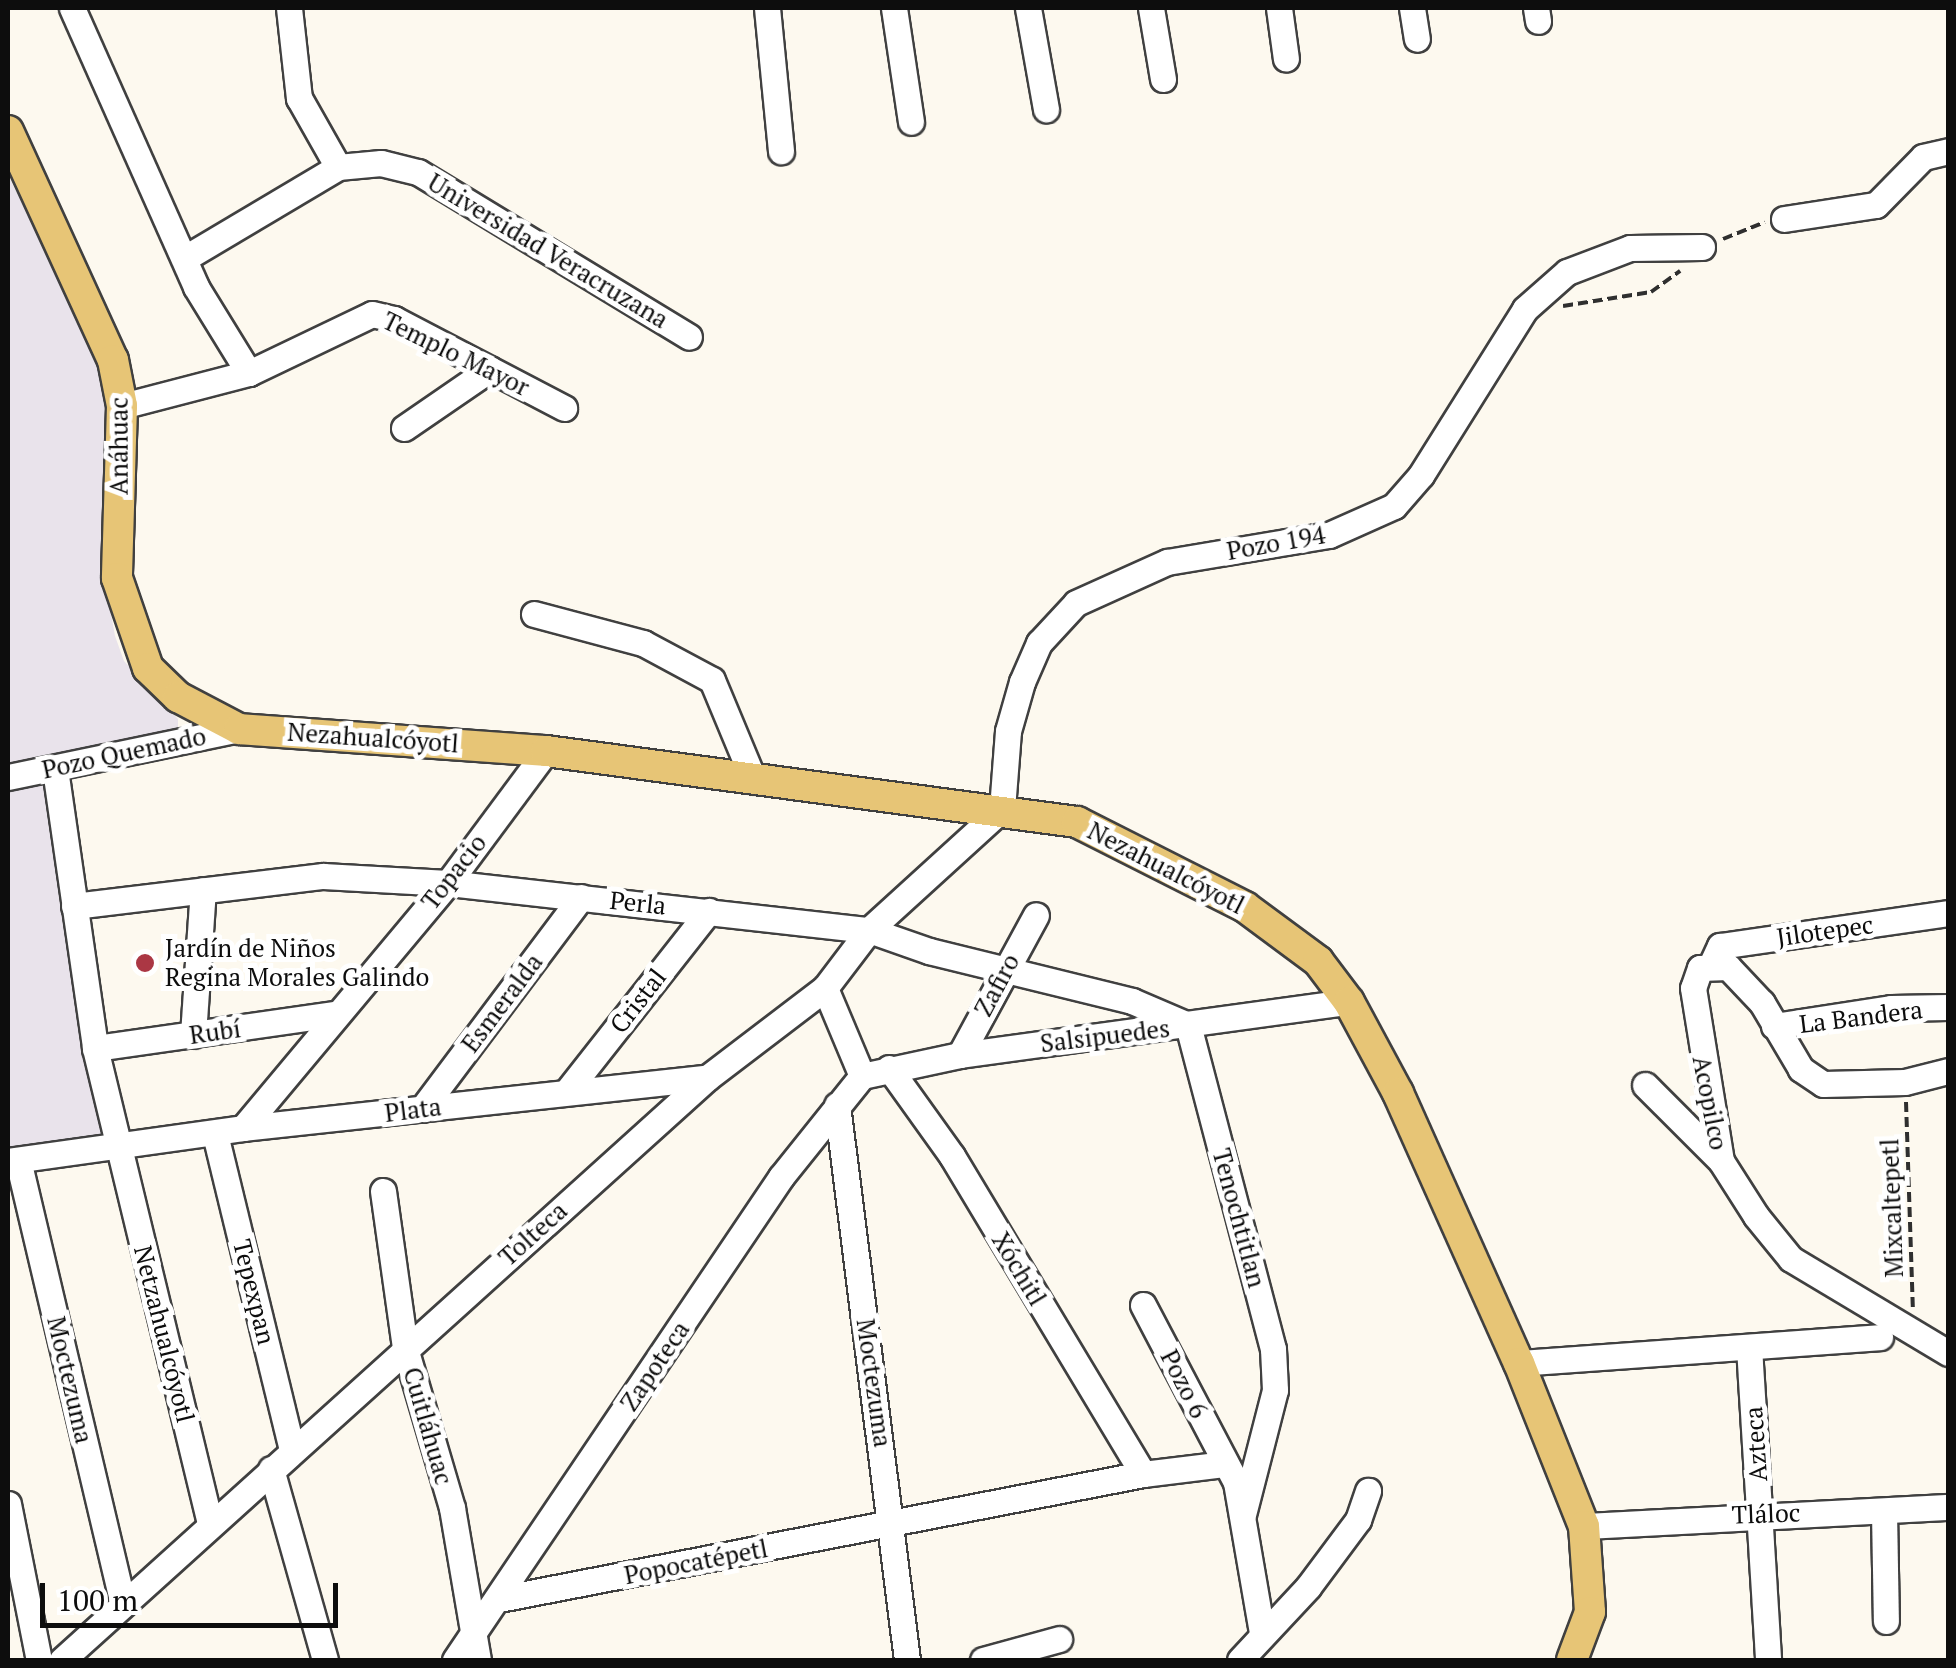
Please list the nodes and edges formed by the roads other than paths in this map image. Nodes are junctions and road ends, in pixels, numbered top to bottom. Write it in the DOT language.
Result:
graph roads {
  1 [pos="72,8"];
  2 [pos="289,8"];
  3 [pos="767,8"];
  4 [pos="894,8"];
  5 [pos="1028,8"];
  6 [pos="1151,8"];
  7 [pos="1279,8"];
  8 [pos="1412,8"];
  9 [pos="1417,39"];
  10 [pos="1286,59"];
  11 [pos="1163,78"];
  12 [pos="1046,109"];
  13 [pos="911,122"];
  14 [pos="8,132"];
  15 [pos="782,151"];
  16 [pos="1948,151"];
  17 [pos="338,167"];
  18 [pos="1784,219"];
  19 [pos="1702,247"];
  20 [pos="185,258"];
  21 [pos="689,337"];
  22 [pos="490,369"];
  23 [pos="250,373"];
  24 [pos="122,406"];
  25 [pos="564,408"];
  26 [pos="404,428"];
  27 [pos="534,614"];
  28 [pos="240,729"];
  29 [pos="546,751"];
  30 [pos="55,768"];
  31 [pos="8,776"];
  32 [pos="754,781"];
  33 [pos="1002,809"];
  34 [pos="448,883"];
  35 [pos="203,890"];
  36 [pos="581,898"];
  37 [pos="74,906"];
  38 [pos="708,911"];
  39 [pos="1948,914"];
  40 [pos="1036,915"];
  41 [pos="870,930"];
  42 [pos="1712,963"];
  43 [pos="1005,969"];
  44 [pos="825,988"];
  45 [pos="1349,1002"];
  46 [pos="1948,1007"];
  47 [pos="335,1014"];
  48 [pos="1188,1025"];
  49 [pos="1774,1026"];
  50 [pos="193,1036"];
  51 [pos="95,1048"];
  52 [pos="960,1055"];
  53 [pos="889,1068"];
  54 [pos="1948,1071"];
  55 [pos="862,1076"];
  56 [pos="707,1078"];
  57 [pos="1645,1085"];
  58 [pos="568,1090"];
  59 [pos="836,1106"];
  60 [pos="422,1109"];
  61 [pos="244,1128"];
  62 [pos="215,1134"];
  63 [pos="119,1146"];
  64 [pos="13,1160"];
  65 [pos="1722,1160"];
  66 [pos="382,1191"];
  67 [pos="1143,1304"];
  68 [pos="1880,1337"];
  69 [pos="1750,1347"];
  70 [pos="405,1348"];
  71 [pos="1948,1353"];
  72 [pos="1520,1363"];
  73 [pos="1269,1412"];
  74 [pos="292,1449"];
  75 [pos="1224,1464"];
  76 [pos="271,1469"];
  77 [pos="1142,1474"];
  78 [pos="1368,1491"];
  79 [pos="8,1504"];
  80 [pos="1948,1507"];
  81 [pos="1884,1511"];
  82 [pos="1760,1514"];
  83 [pos="1243,1515"];
  84 [pos="210,1523"];
  85 [pos="893,1526"];
  86 [pos="1584,1526"];
  87 [pos="500,1599"];
  88 [pos="122,1600"];
  89 [pos="1886,1621"];
  90 [pos="1262,1633"];
  91 [pos="1059,1639"];
  92 [pos="475,1649"];
  93 [pos="40,1660"];
  94 [pos="62,1660"];
  95 [pos="325,1660"];
  96 [pos="455,1660"];
  97 [pos="908,1660"];
  98 [pos="983,1660"];
  99 [pos="1240,1660"];
  100 [pos="1572,1660"];
  101 [pos="1768,1660"];
  1 -- 20 [label="street"];
  2 -- 17 [label="street"];
  3 -- 15 [label="street"];
  4 -- 13 [label="street"];
  5 -- 12 [label="street"];
  6 -- 11 [label="street"];
  7 -- 10 [label="street"];
  8 -- 9 [label="street"];
  14 -- 24 [label="main road, Anáhuac"];
  16 -- 18 [label="street"];
  17 -- 20 [label="street"];
  17 -- 21 [label="street, Universidad Veracruzana"];
  19 -- 33 [label="street, Pozo 194"];
  20 -- 23 [label="street"];
  22 -- 23 [label="street, Templo Mayor"];
  22 -- 25 [label="street, Templo Mayor"];
  22 -- 26 [label="street"];
  23 -- 24 [label="street, Templo Mayor"];
  24 -- 28 [label="main road, Anáhuac"];
  27 -- 32 [label="street"];
  28 -- 29 [label="main road, Nezahualcóyotl"];
  28 -- 30 [label="street, Pozo Quemado"];
  29 -- 32 [label="main road, Nezahualcóyotl"];
  29 -- 34 [label="street, Topacio"];
  30 -- 31 [label="street, Pozo Quemado"];
  30 -- 37 [label="street, Netzahualcóyotl"];
  32 -- 33 [label="main road, Nezahualcóyotl"];
  33 -- 41 [label="street, Tolteca"];
  33 -- 45 [label="main road, Nezahualcóyotl"];
  34 -- 35 [label="street, Perla"];
  34 -- 36 [label="street, Perla"];
  34 -- 47 [label="street, Topacio"];
  35 -- 37 [label="street, Perla"];
  35 -- 50 [label="street"];
  36 -- 38 [label="street, Perla"];
  36 -- 60 [label="street, Esmeralda"];
  37 -- 51 [label="street, Netzahualcóyotl"];
  38 -- 41 [label="street, Perla"];
  38 -- 58 [label="street, Cristal"];
  39 -- 42 [label="street, Jilotepec"];
  40 -- 43 [label="street, Zafiro"];
  41 -- 43 [label="street, Perla"];
  41 -- 44 [label="street, Tolteca"];
  42 -- 49 [label="street"];
  42 -- 65 [label="street, Acopilco"];
  43 -- 48 [label="street, Perla"];
  43 -- 52 [label="street, Zafiro"];
  44 -- 55 [label="street"];
  44 -- 56 [label="street, Tolteca"];
  45 -- 48 [label="street, Salsipuedes"];
  45 -- 72 [label="main road, Nezahualcóyotl"];
  46 -- 49 [label="street, La Bandera"];
  47 -- 50 [label="street, Rubí"];
  47 -- 61 [label="street, Topacio"];
  48 -- 52 [label="street, Salsipuedes"];
  48 -- 73 [label="street, Tenochtitlan"];
  49 -- 54 [label="street"];
  50 -- 51 [label="street, Rubí"];
  51 -- 63 [label="street, Netzahualcóyotl"];
  52 -- 53 [label="street, Salsipuedes"];
  53 -- 55 [label="street, Salsipuedes"];
  53 -- 77 [label="street, Xóchitl"];
  55 -- 59 [label="street, Zapoteca"];
  56 -- 58 [label="street, Plata"];
  56 -- 70 [label="street, Tolteca"];
  57 -- 65 [label="street"];
  58 -- 60 [label="street, Plata"];
  59 -- 85 [label="street, Moctezuma"];
  59 -- 87 [label="street, Zapoteca"];
  60 -- 61 [label="street, Plata"];
  61 -- 62 [label="street, Plata"];
  62 -- 63 [label="street, Plata"];
  62 -- 74 [label="street, Tepexpan"];
  63 -- 64 [label="street, Plata"];
  63 -- 84 [label="street, Netzahualcóyotl"];
  64 -- 88 [label="street, Moctezuma"];
  65 -- 71 [label="street, Acopilco"];
  66 -- 70 [label="street, Cuitláhuac"];
  67 -- 75 [label="street, Pozo 6"];
  68 -- 69 [label="street"];
  69 -- 72 [label="street"];
  69 -- 82 [label="street, Azteca"];
  70 -- 74 [label="street, Tolteca"];
  70 -- 92 [label="street, Cuitláhuac"];
  72 -- 86 [label="main road, Nezahualcóyotl"];
  73 -- 75 [label="street"];
  73 -- 83 [label="street, Tenochtitlan"];
  74 -- 76 [label="street, Tolteca"];
  75 -- 77 [label="street"];
  75 -- 83 [label="street, Pozo 6"];
  76 -- 84 [label="street, Tolteca"];
  76 -- 95 [label="street"];
  77 -- 85 [label="street"];
  78 -- 90 [label="street"];
  79 -- 93 [label="street"];
  80 -- 81 [label="street, Tláloc"];
  81 -- 82 [label="street, Tláloc"];
  81 -- 89 [label="street"];
  82 -- 86 [label="street, Tláloc"];
  82 -- 101 [label="street, Azteca"];
  83 -- 90 [label="street"];
  84 -- 88 [label="street, Tolteca"];
  85 -- 87 [label="street, Popocatépetl"];
  85 -- 97 [label="street, Moctezuma"];
  86 -- 100 [label="main road, Nezahualcóyotl"];
  87 -- 92 [label="street, Zapoteca"];
  88 -- 94 [label="street, Tolteca"];
  90 -- 99 [label="street"];
  91 -- 98 [label="street"];
  92 -- 96 [label="street, Zapoteca"];
}
